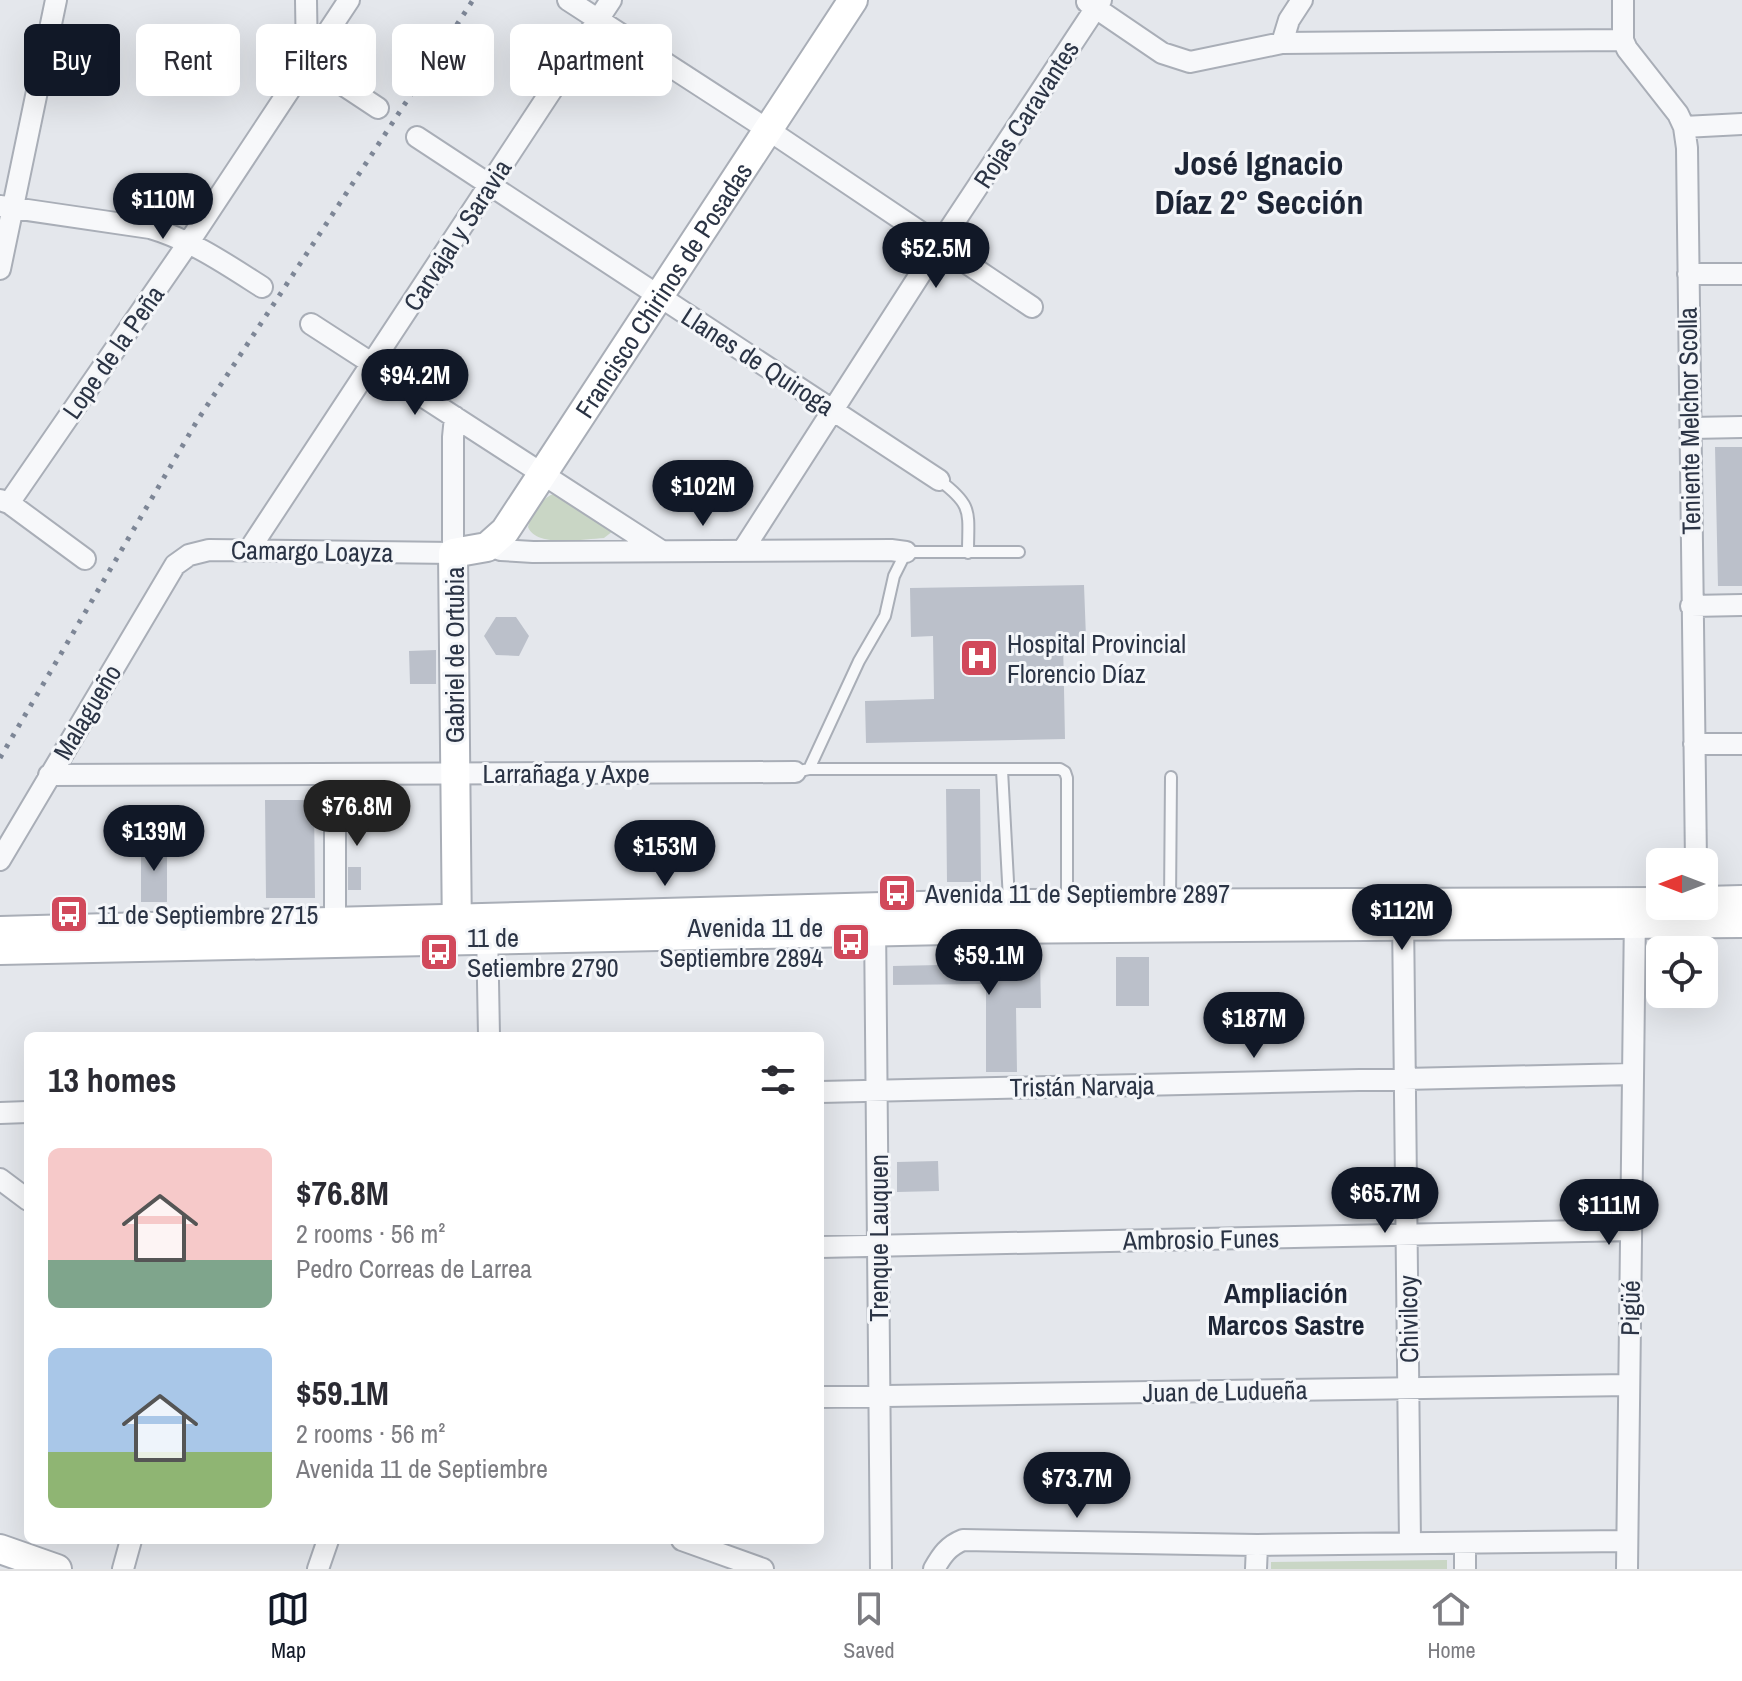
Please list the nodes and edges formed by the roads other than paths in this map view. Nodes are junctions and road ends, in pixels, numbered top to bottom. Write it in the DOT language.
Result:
graph roads {
  1 [pos="56,0"];
  2 [pos="306,0"];
  3 [pos="349,0"];
  4 [pos="568,0"];
  5 [pos="611,0"];
  6 [pos="853,0"];
  7 [pos="1302,0"];
  8 [pos="1623,0"];
  9 [pos="1093,3"];
  10 [pos="598,20"];
  11 [pos="306,24"];
  12 [pos="332,24"];
  13 [pos="1623,40"];
  14 [pos="1282,43"];
  15 [pos="284,96"];
  16 [pos="360,96"];
  17 [pos="378,108"];
  18 [pos="1742,124"];
  19 [pos="1684,127"];
  20 [pos="767,129"];
  21 [pos="417,137"];
  22 [pos="489,185"];
  23 [pos="6,206"];
  24 [pos="189,242"];
  25 [pos="939,245"];
  26 [pos="0,269"];
  27 [pos="1688,274"];
  28 [pos="1742,274"];
  29 [pos="262,287"];
  30 [pos="658,296"];
  31 [pos="1032,307"];
  32 [pos="311,324"];
  33 [pos="372,363"];
  34 [pos="833,410"];
  35 [pos="455,417"];
  36 [pos="1742,427"];
  37 [pos="1691,428"];
  38 [pos="542,473"];
  39 [pos="939,480"];
  40 [pos="5,502"];
  41 [pos="489,546"];
  42 [pos="249,550"];
  43 [pos="661,550"];
  44 [pos="743,550"];
  45 [pos="906,552"];
  46 [pos="1019,552"];
  47 [pos="453,553"];
  48 [pos="968,553"];
  49 [pos="85,559"];
  50 [pos="175,565"];
  51 [pos="1742,605"];
  52 [pos="1691,606"];
  53 [pos="1694,744"];
  54 [pos="1742,744"];
  55 [pos="802,770"];
  56 [pos="1002,770"];
  57 [pos="455,773"];
  58 [pos="335,774"];
  59 [pos="49,775"];
  60 [pos="1171,777"];
  61 [pos="1696,848"];
  62 [pos="0,860"];
  63 [pos="1742,900"];
  64 [pos="1718,906"];
  65 [pos="1643,910"];
  66 [pos="1404,914"];
  67 [pos="1170,916"];
  68 [pos="1718,916"];
  69 [pos="1010,917"];
  70 [pos="1068,917"];
  71 [pos="875,920"];
  72 [pos="335,922"];
  73 [pos="1742,923"];
  74 [pos="457,930"];
  75 [pos="487,930"];
  76 [pos="0,931"];
  77 [pos="0,950"];
  78 [pos="489,1032"];
  79 [pos="1633,1074"];
  80 [pos="1405,1079"];
  81 [pos="877,1091"];
  82 [pos="824,1092"];
  83 [pos="24,1112"];
  84 [pos="0,1113"];
  85 [pos="0,1179"];
  86 [pos="24,1197"];
  87 [pos="1631,1230"];
  88 [pos="1407,1235"];
  89 [pos="878,1246"];
  90 [pos="824,1247"];
  91 [pos="1629,1385"];
  92 [pos="1409,1388"];
  93 [pos="879,1396"];
  94 [pos="824,1397"];
  95 [pos="1627,1541"];
  96 [pos="1410,1543"];
  97 [pos="1465,1543"];
  98 [pos="130,1544"];
  99 [pos="327,1544"];
  100 [pos="693,1544"];
  101 [pos="1257,1545"];
  102 [pos="0,1549"];
  103 [pos="57,1569"];
  104 [pos="123,1569"];
  105 [pos="318,1569"];
  106 [pos="763,1569"];
  107 [pos="881,1569"];
  108 [pos="934,1569"];
  109 [pos="1256,1569"];
  110 [pos="1465,1569"];
  111 [pos="1627,1569"];
  1 -- 23 [label="street"];
  2 -- 11 [label="street"];
  3 -- 12 [label="street, Lope de la Peña"];
  4 -- 10 [label="street"];
  5 -- 10 [label="street, Carvajal y Saravia"];
  6 -- 20 [label="main road, Francisco Chirinos de Posadas"];
  7 -- 14 [label="street"];
  8 -- 13 [label="street"];
  9 -- 14 [label="street"];
  9 -- 25 [label="street, Rojas Caravantes"];
  10 -- 20 [label="street"];
  10 -- 22 [label="street, Carvajal y Saravia"];
  13 -- 14 [label="street"];
  13 -- 19 [label="street"];
  15 -- 24 [label="street, Lope de la Peña"];
  16 -- 17 [label="street"];
  18 -- 19 [label="street"];
  19 -- 27 [label="street, Teniente Melchor Scolla"];
  20 -- 25 [label="street"];
  20 -- 30 [label="main road, Francisco Chirinos de Posadas"];
  21 -- 22 [label="street, Llanes de Quiroga"];
  22 -- 30 [label="street, Llanes de Quiroga"];
  22 -- 33 [label="street, Carvajal y Saravia"];
  23 -- 24 [label="street"];
  23 -- 26 [label="street"];
  24 -- 29 [label="street"];
  24 -- 40 [label="street, Lope de la Peña"];
  25 -- 31 [label="street"];
  25 -- 34 [label="street, Rojas Caravantes"];
  27 -- 28 [label="street"];
  27 -- 37 [label="street, Teniente Melchor Scolla"];
  30 -- 34 [label="street, Llanes de Quiroga"];
  30 -- 38 [label="main road, Francisco Chirinos de Posadas"];
  32 -- 33 [label="street"];
  33 -- 35 [label="street"];
  33 -- 42 [label="street, Carvajal y Saravia"];
  34 -- 39 [label="street, Llanes de Quiroga"];
  34 -- 44 [label="street, Rojas Caravantes"];
  35 -- 38 [label="street"];
  35 -- 47 [label="street, Gabriel de Ortubia"];
  36 -- 37 [label="street"];
  37 -- 52 [label="street, Teniente Melchor Scolla"];
  38 -- 41 [label="main road, Francisco Chirinos de Posadas"];
  38 -- 43 [label="street"];
  39 -- 48 [label="lane"];
  40 -- 49 [label="street"];
  41 -- 43 [label="street"];
  41 -- 47 [label="main road"];
  42 -- 47 [label="street, Camargo Loayza"];
  42 -- 50 [label="street, Camargo Loayza"];
  43 -- 44 [label="street"];
  44 -- 45 [label="street"];
  45 -- 48 [label="lane"];
  45 -- 55 [label="lane"];
  46 -- 48 [label="lane"];
  47 -- 57 [label="main road, Gabriel de Ortubia"];
  50 -- 59 [label="street, Malagueño"];
  51 -- 52 [label="street"];
  52 -- 53 [label="street, Teniente Melchor Scolla"];
  53 -- 54 [label="street"];
  53 -- 61 [label="street, Teniente Melchor Scolla"];
  55 -- 56 [label="lane"];
  55 -- 57 [label="street, Larrañaga y Axpe"];
  56 -- 69 [label="lane"];
  56 -- 70 [label="lane"];
  57 -- 58 [label="street, Larrañaga y Axpe"];
  57 -- 74 [label="main road, Gabriel de Ortubia"];
  58 -- 59 [label="street, Larrañaga y Axpe"];
  58 -- 72 [label="street"];
  59 -- 62 [label="street, Malagueño"];
  60 -- 67 [label="lane"];
  63 -- 64 [label="main road"];
  65 -- 66 [label="main road"];
  65 -- 79 [label="street, Pigüé"];
  66 -- 67 [label="main road"];
  66 -- 80 [label="street, Chivilcoy"];
  67 -- 70 [label="main road"];
  68 -- 73 [label="main road"];
  69 -- 70 [label="main road"];
  69 -- 71 [label="main road"];
  71 -- 75 [label="main road"];
  71 -- 81 [label="street, Trenque Lauquen"];
  72 -- 74 [label="main road"];
  72 -- 76 [label="main road"];
  74 -- 75 [label="main road"];
  74 -- 77 [label="main road"];
  75 -- 78 [label="street"];
  79 -- 80 [label="street, Tristán Narvaja"];
  79 -- 87 [label="street, Pigüé"];
  80 -- 81 [label="street, Tristán Narvaja"];
  80 -- 88 [label="street, Chivilcoy"];
  81 -- 82 [label="street, Tristán Narvaja"];
  81 -- 89 [label="street, Trenque Lauquen"];
  83 -- 84 [label="street"];
  85 -- 86 [label="street"];
  87 -- 88 [label="street, Ambrosio Funes"];
  87 -- 91 [label="street, Pigüé"];
  88 -- 89 [label="street, Ambrosio Funes"];
  88 -- 92 [label="street, Chivilcoy"];
  89 -- 90 [label="street, Ambrosio Funes"];
  89 -- 93 [label="street, Trenque Lauquen"];
  91 -- 92 [label="street, Juan de Ludueña"];
  91 -- 95 [label="street, Pigüé"];
  92 -- 93 [label="street, Juan de Ludueña"];
  92 -- 96 [label="street, Chivilcoy"];
  93 -- 94 [label="street, Juan de Ludueña"];
  93 -- 107 [label="street, Trenque Lauquen"];
  95 -- 97 [label="street"];
  95 -- 111 [label="street, Pigüé"];
  96 -- 97 [label="street"];
  96 -- 101 [label="street"];
  97 -- 110 [label="street"];
  98 -- 104 [label="street"];
  99 -- 105 [label="street"];
  100 -- 106 [label="street"];
  101 -- 108 [label="street"];
  101 -- 109 [label="street"];
  102 -- 103 [label="main road"];
}
